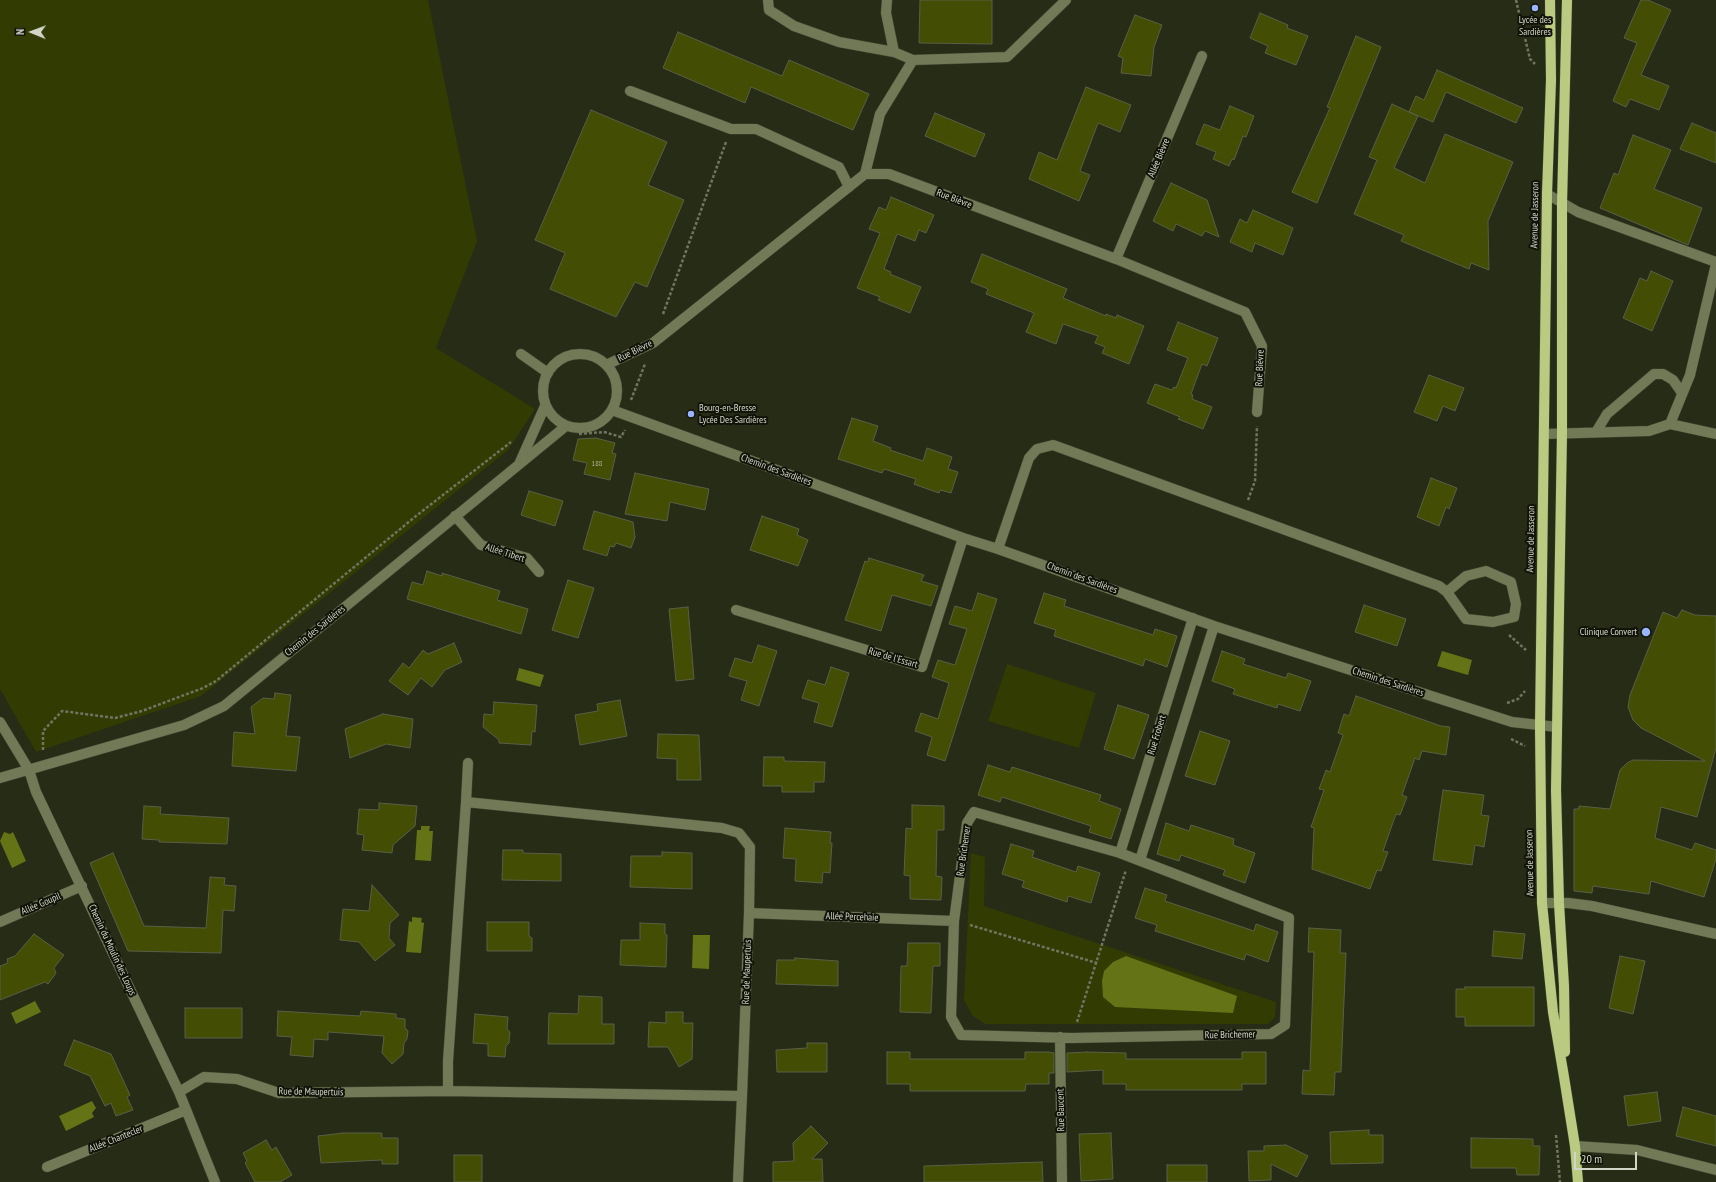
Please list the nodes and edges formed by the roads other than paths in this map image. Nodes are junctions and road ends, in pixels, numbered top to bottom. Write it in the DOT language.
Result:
graph roads {
  1 [pos="768,0"];
  2 [pos="887,0"];
  3 [pos="1066,0"];
  4 [pos="1550,0"];
  5 [pos="1567,0"];
  6 [pos="894,52"];
  7 [pos="1202,56"];
  8 [pos="913,60"];
  9 [pos="630,91"];
  10 [pos="865,174"];
  11 [pos="849,187"];
  12 [pos="1547,194"];
  13 [pos="1562,204"];
  14 [pos="1116,259"];
  15 [pos="1716,263"];
  16 [pos="521,354"];
  17 [pos="606,364"];
  18 [pos="548,373"];
  19 [pos="1682,393"];
  20 [pos="546,406"];
  21 [pos="612,410"];
  22 [pos="1257,412"];
  23 [pos="1670,424"];
  24 [pos="566,426"];
  25 [pos="1596,432"];
  26 [pos="1562,433"];
  27 [pos="1545,434"];
  28 [pos="1716,434"];
  29 [pos="519,464"];
  30 [pos="455,516"];
  31 [pos="962,538"];
  32 [pos="998,549"];
  33 [pos="539,572"];
  34 [pos="1447,592"];
  35 [pos="736,610"];
  36 [pos="1193,618"];
  37 [pos="1214,626"];
  38 [pos="0,722"];
  39 [pos="1540,726"];
  40 [pos="1557,727"];
  41 [pos="468,764"];
  42 [pos="29,770"];
  43 [pos="0,778"];
  44 [pos="466,802"];
  45 [pos="1125,855"];
  46 [pos="1140,860"];
  47 [pos="82,886"];
  48 [pos="1542,903"];
  49 [pos="1559,903"];
  50 [pos="749,913"];
  51 [pos="954,920"];
  52 [pos="0,922"];
  53 [pos="1716,934"];
  54 [pos="1060,1037"];
  55 [pos="1564,1077"];
  56 [pos="448,1091"];
  57 [pos="179,1092"];
  58 [pos="742,1096"];
  59 [pos="186,1110"];
  60 [pos="1574,1146"];
  61 [pos="47,1167"];
  62 [pos="1716,1170"];
  63 [pos="215,1182"];
  64 [pos="738,1182"];
  65 [pos="1062,1182"];
  66 [pos="1578,1182"];
  1 -- 6 [label="street"];
  2 -- 6 [label="street"];
  3 -- 8 [label="street"];
  4 -- 12 [label="main road, Avenue de Jasseron"];
  5 -- 13 [label="main road, Avenue de Jasseron"];
  6 -- 8 [label="street"];
  7 -- 14 [label="street, Allée Bièvre"];
  8 -- 10 [label="street"];
  9 -- 11 [label="street"];
  10 -- 11 [label="street, Rue Bièvre"];
  10 -- 14 [label="street, Rue Bièvre"];
  11 -- 17 [label="street, Rue Bièvre"];
  12 -- 13 [label="street"];
  12 -- 27 [label="main road, Avenue de Jasseron"];
  13 -- 15 [label="street"];
  13 -- 26 [label="main road, Avenue de Jasseron"];
  14 -- 22 [label="street, Rue Bièvre"];
  15 -- 19 [label="street"];
  16 -- 18 [label="street"];
  17 -- 18 [label="street"];
  17 -- 21 [label="street"];
  18 -- 20 [label="street"];
  19 -- 23 [label="street"];
  19 -- 25 [label="street"];
  20 -- 24 [label="street"];
  20 -- 29 [label="street"];
  21 -- 24 [label="street"];
  21 -- 31 [label="street, Chemin des Sardières"];
  23 -- 25 [label="street"];
  23 -- 28 [label="street"];
  24 -- 29 [label="street, Chemin des Sardières"];
  25 -- 26 [label="street"];
  26 -- 27 [label="street"];
  26 -- 40 [label="main road, Avenue de Jasseron"];
  27 -- 39 [label="main road, Avenue de Jasseron"];
  29 -- 30 [label="street, Chemin des Sardières"];
  30 -- 33 [label="street, Allée Tibert"];
  30 -- 42 [label="street, Chemin des Sardières"];
  31 -- 32 [label="street, Chemin des Sardières"];
  31 -- 35 [label="street, Rue de l'Essart"];
  32 -- 34 [label="street"];
  32 -- 36 [label="street, Chemin des Sardières"];
  34 -- 34 [label="street"];
  36 -- 37 [label="street, Chemin des Sardières"];
  36 -- 45 [label="street, Rue Frobert"];
  37 -- 39 [label="street, Chemin des Sardières"];
  37 -- 46 [label="street"];
  38 -- 42 [label="street, Chemin du Moulin des Loups"];
  39 -- 40 [label="street, Chemin des Sardières"];
  39 -- 48 [label="main road, Avenue de Jasseron"];
  40 -- 49 [label="main road, Avenue de Jasseron"];
  41 -- 44 [label="street"];
  42 -- 43 [label="street, Chemin des Sardières"];
  42 -- 47 [label="street, Chemin du Moulin des Loups"];
  44 -- 50 [label="street, Rue de Maupertuis"];
  44 -- 56 [label="street"];
  45 -- 46 [label="street, Rue Brichemer"];
  45 -- 51 [label="street, Rue Brichemer"];
  46 -- 54 [label="street, Rue Brichemer"];
  47 -- 52 [label="street, Allée Goupil"];
  47 -- 57 [label="street, Chemin du Moulin des Loups"];
  48 -- 49 [label="street"];
  48 -- 55 [label="main road, Avenue de Jasseron"];
  49 -- 53 [label="street"];
  49 -- 55 [label="main road, Avenue de Jasseron"];
  50 -- 51 [label="street, Allée Percehaie"];
  50 -- 58 [label="street, Rue de Maupertuis"];
  51 -- 54 [label="street, Rue Brichemer"];
  54 -- 65 [label="street, Rue Baucent"];
  55 -- 60 [label="main road, Avenue de Jasseron"];
  56 -- 57 [label="street, Rue de Maupertuis"];
  56 -- 58 [label="street, Rue de Maupertuis"];
  57 -- 59 [label="street, Chemin du Moulin des Loups"];
  58 -- 64 [label="street"];
  59 -- 61 [label="street, Allée Chantecler"];
  59 -- 63 [label="street, Chemin du Moulin des Loups"];
  60 -- 62 [label="street"];
  60 -- 66 [label="main road, Avenue de Jasseron"];
}
